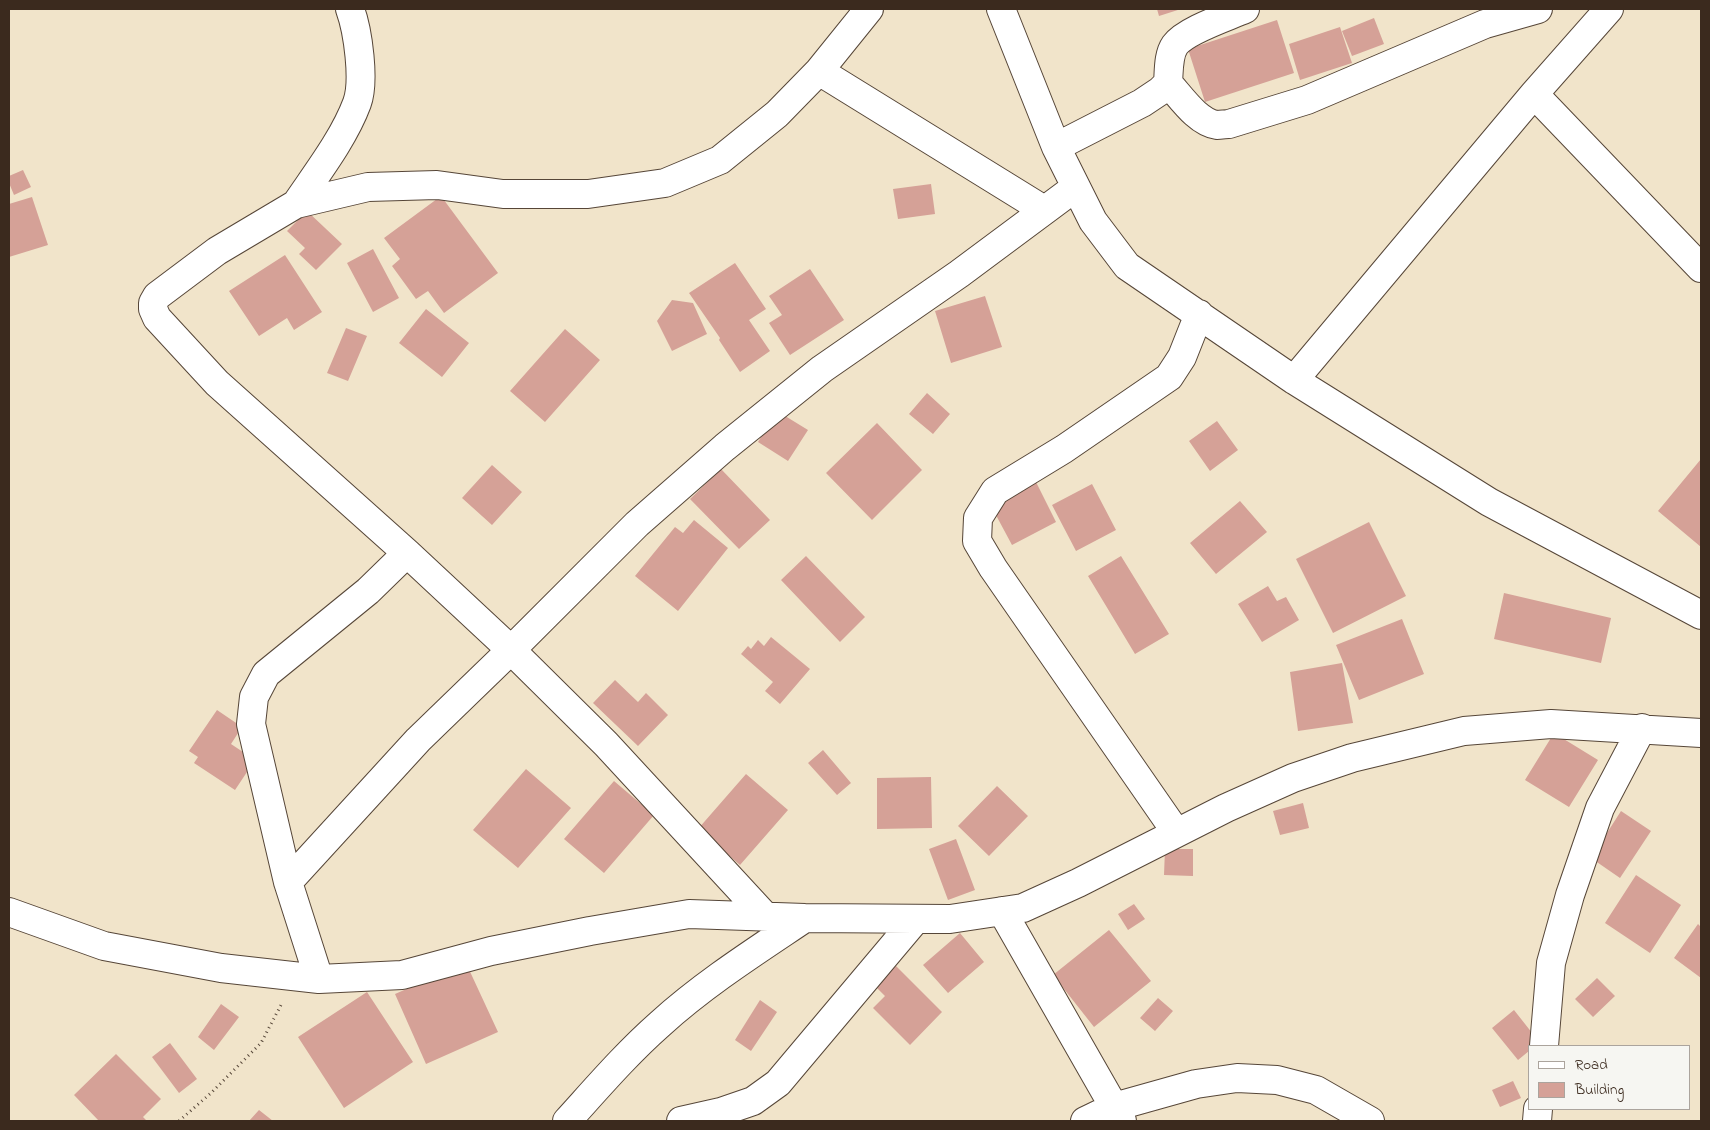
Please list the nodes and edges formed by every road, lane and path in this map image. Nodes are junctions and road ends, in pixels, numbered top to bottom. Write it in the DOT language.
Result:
graph roads {
  1 [pos="350,9"];
  2 [pos="869,9"];
  3 [pos="1001,9"];
  4 [pos="1245,9"];
  5 [pos="1538,9"];
  6 [pos="1609,9"];
  7 [pos="819,71"];
  8 [pos="1168,83"];
  9 [pos="1534,94"];
  10 [pos="1056,147"];
  11 [pos="1076,186"];
  12 [pos="296,204"];
  13 [pos="1044,210"];
  14 [pos="1701,268"];
  15 [pos="1199,314"];
  16 [pos="1294,380"];
  17 [pos="407,553"];
  18 [pos="1701,616"];
  19 [pos="511,650"];
  20 [pos="1642,728"];
  21 [pos="1701,733"];
  22 [pos="1176,832"];
  23 [pos="288,882"];
  24 [pos="1002,911"];
  25 [pos="9,912"];
  26 [pos="764,915"];
  27 [pos="805,918"];
  28 [pos="916,919"];
  29 [pos="308,978"];
  30 [pos="1544,1045"];
  31 [pos="1118,1114"];
  32 [pos="179,1121"];
  33 [pos="567,1121"];
  34 [pos="681,1121"];
  35 [pos="1085,1121"];
  36 [pos="1370,1121"];
  1 -- 12 [label="street"];
  2 -- 7 [label="street"];
  3 -- 10 [label="street"];
  4 -- 8 [label="street"];
  5 -- 8 [label="street"];
  6 -- 9 [label="street"];
  7 -- 12 [label="street"];
  7 -- 13 [label="street"];
  8 -- 10 [label="street"];
  9 -- 14 [label="street"];
  9 -- 16 [label="street"];
  10 -- 11 [label="street"];
  11 -- 13 [label="street"];
  11 -- 15 [label="street"];
  12 -- 17 [label="street"];
  13 -- 19 [label="street"];
  15 -- 16 [label="street"];
  15 -- 22 [label="street"];
  16 -- 18 [label="street"];
  17 -- 19 [label="street"];
  17 -- 23 [label="street"];
  19 -- 23 [label="street"];
  19 -- 26 [label="street"];
  20 -- 21 [label="street"];
  20 -- 22 [label="street"];
  20 -- 30 [label="street"];
  22 -- 24 [label="street"];
  23 -- 29 [label="street"];
  24 -- 28 [label="street"];
  24 -- 31 [label="street"];
  25 -- 29 [label="street"];
  26 -- 27 [label="street"];
  26 -- 29 [label="street"];
  27 -- 28 [label="street"];
  27 -- 33 [label="street"];
  28 -- 34 [label="street"];
  29 -- 32 [label="path"];
  31 -- 35 [label="street"];
  31 -- 36 [label="street"];
}
